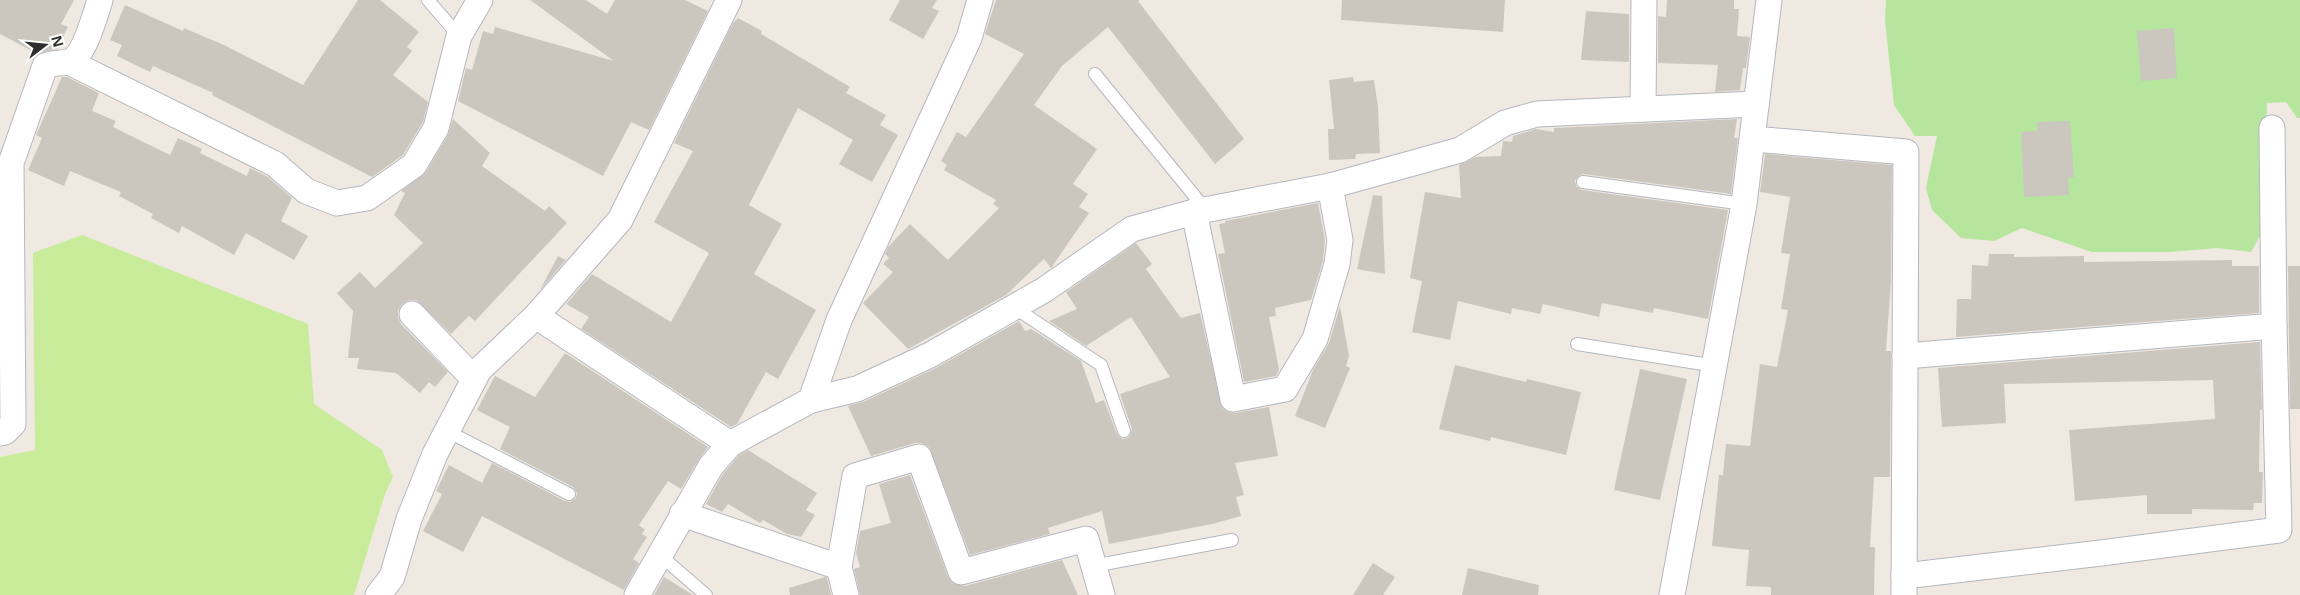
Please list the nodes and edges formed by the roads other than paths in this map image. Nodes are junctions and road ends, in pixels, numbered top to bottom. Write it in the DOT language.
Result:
graph roads {
  1 [pos="100,0"];
  2 [pos="428,0"];
  3 [pos="480,0"];
  4 [pos="729,0"];
  5 [pos="980,0"];
  6 [pos="1644,0"];
  7 [pos="1769,0"];
  8 [pos="459,36"];
  9 [pos="69,62"];
  10 [pos="1095,74"];
  11 [pos="1756,104"];
  12 [pos="1643,108"];
  13 [pos="2272,128"];
  14 [pos="1753,138"];
  15 [pos="1583,182"];
  16 [pos="1330,186"];
  17 [pos="1744,204"];
  18 [pos="1200,211"];
  19 [pos="1015,308"];
  20 [pos="412,314"];
  21 [pos="536,316"];
  22 [pos="2274,326"];
  23 [pos="1577,344"];
  24 [pos="1905,356"];
  25 [pos="1716,366"];
  26 [pos="474,378"];
  27 [pos="811,400"];
  28 [pos="447,430"];
  29 [pos="1124,431"];
  30 [pos="0,433"];
  31 [pos="730,444"];
  32 [pos="569,494"];
  33 [pos="682,514"];
  34 [pos="1232,540"];
  35 [pos="661,556"];
  36 [pos="1093,566"];
  37 [pos="839,568"];
  38 [pos="1904,585"];
  39 [pos="378,595"];
  40 [pos="637,595"];
  41 [pos="706,595"];
  42 [pos="846,595"];
  43 [pos="1102,595"];
  44 [pos="1672,595"];
  1 -- 9 [label="street"];
  2 -- 8 [label="lane"];
  3 -- 8 [label="street"];
  4 -- 21 [label="street"];
  5 -- 27 [label="street"];
  6 -- 12 [label="street"];
  7 -- 11 [label="street"];
  8 -- 9 [label="street"];
  9 -- 30 [label="street"];
  10 -- 18 [label="lane"];
  11 -- 12 [label="street"];
  11 -- 14 [label="street"];
  12 -- 16 [label="street"];
  13 -- 22 [label="street"];
  14 -- 17 [label="street"];
  14 -- 24 [label="street"];
  15 -- 17 [label="lane"];
  16 -- 18 [label="street"];
  16 -- 18 [label="street"];
  17 -- 25 [label="street"];
  18 -- 19 [label="street"];
  19 -- 27 [label="street"];
  19 -- 29 [label="lane"];
  20 -- 26 [label="street"];
  21 -- 26 [label="street"];
  21 -- 31 [label="street"];
  22 -- 24 [label="street"];
  22 -- 38 [label="street"];
  23 -- 25 [label="lane"];
  24 -- 38 [label="street"];
  25 -- 44 [label="street"];
  26 -- 28 [label="street"];
  27 -- 31 [label="street"];
  28 -- 32 [label="lane"];
  28 -- 39 [label="street"];
  31 -- 33 [label="street"];
  33 -- 35 [label="street"];
  33 -- 37 [label="street"];
  34 -- 36 [label="lane"];
  35 -- 40 [label="street"];
  35 -- 41 [label="lane"];
  36 -- 37 [label="street"];
  36 -- 43 [label="street"];
  37 -- 42 [label="street"];
}
